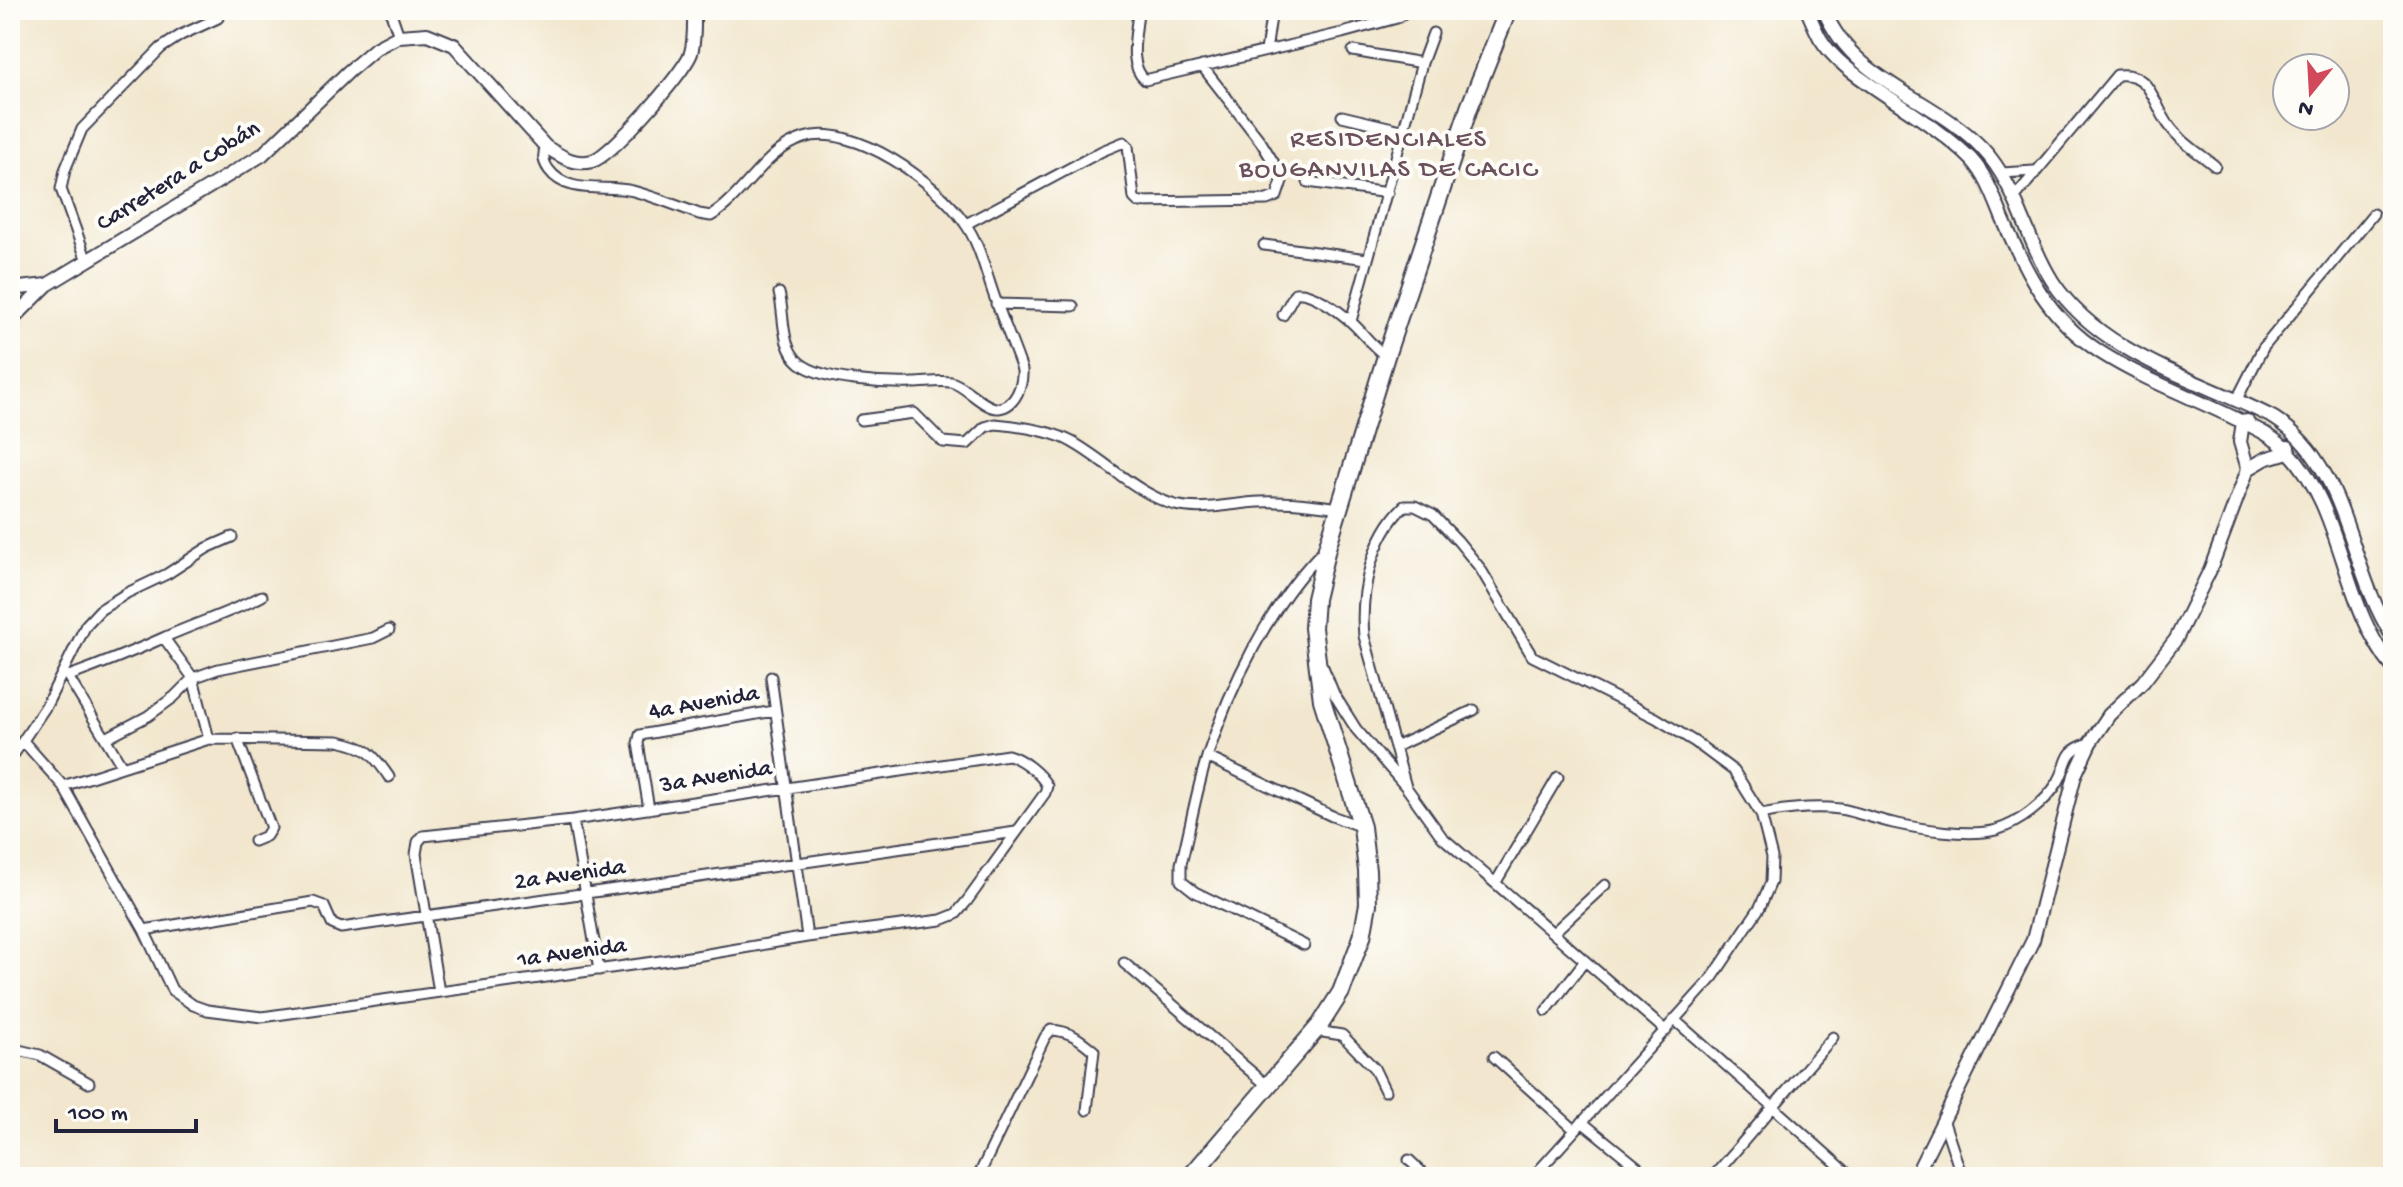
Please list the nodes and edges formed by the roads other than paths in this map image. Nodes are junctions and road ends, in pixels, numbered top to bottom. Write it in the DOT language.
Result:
graph roads {
  1 [pos="390,10"];
  2 [pos="694,10"];
  3 [pos="1138,10"];
  4 [pos="1272,10"];
  5 [pos="1408,10"];
  6 [pos="1508,10"];
  7 [pos="1807,10"];
  8 [pos="1824,10"];
  9 [pos="218,18"];
  10 [pos="1433,33"];
  11 [pos="399,36"];
  12 [pos="1266,51"];
  13 [pos="1353,51"];
  14 [pos="1422,63"];
  15 [pos="1202,66"];
  16 [pos="1342,116"];
  17 [pos="1405,131"];
  18 [pos="546,147"];
  19 [pos="2215,166"];
  20 [pos="2034,171"];
  21 [pos="2002,173"];
  22 [pos="1308,182"];
  23 [pos="1388,193"];
  24 [pos="2015,197"];
  25 [pos="2373,214"];
  26 [pos="966,224"];
  27 [pos="1264,245"];
  28 [pos="1367,259"];
  29 [pos="87,261"];
  30 [pos="47,285"];
  31 [pos="10,289"];
  32 [pos="779,293"];
  33 [pos="996,304"];
  34 [pos="1073,306"];
  35 [pos="1283,315"];
  36 [pos="1351,321"];
  37 [pos="10,322"];
  38 [pos="1386,356"];
  39 [pos="2237,399"];
  40 [pos="2274,418"];
  41 [pos="861,420"];
  42 [pos="2243,422"];
  43 [pos="2289,428"];
  44 [pos="2288,452"];
  45 [pos="2248,469"];
  46 [pos="1339,508"];
  47 [pos="232,537"];
  48 [pos="1327,548"];
  49 [pos="262,596"];
  50 [pos="389,630"];
  51 [pos="2393,637"];
  52 [pos="164,638"];
  53 [pos="1317,652"];
  54 [pos="2393,668"];
  55 [pos="67,674"];
  56 [pos="771,677"];
  57 [pos="193,678"];
  58 [pos="1474,710"];
  59 [pos="774,711"];
  60 [pos="106,738"];
  61 [pos="237,738"];
  62 [pos="209,739"];
  63 [pos="24,742"];
  64 [pos="2090,743"];
  65 [pos="1395,747"];
  66 [pos="1207,757"];
  67 [pos="10,760"];
  68 [pos="122,766"];
  69 [pos="389,777"];
  70 [pos="1558,777"];
  71 [pos="63,786"];
  72 [pos="1406,787"];
  73 [pos="785,788"];
  74 [pos="649,809"];
  75 [pos="1761,814"];
  76 [pos="573,820"];
  77 [pos="1362,827"];
  78 [pos="1016,832"];
  79 [pos="254,841"];
  80 [pos="798,862"];
  81 [pos="1496,882"];
  82 [pos="1605,885"];
  83 [pos="587,895"];
  84 [pos="425,917"];
  85 [pos="144,930"];
  86 [pos="1553,933"];
  87 [pos="807,937"];
  88 [pos="1304,945"];
  89 [pos="1584,962"];
  90 [pos="1124,963"];
  91 [pos="599,970"];
  92 [pos="439,992"];
  93 [pos="1546,1011"];
  94 [pos="1676,1021"];
  95 [pos="1316,1031"];
  96 [pos="1666,1031"];
  97 [pos="1833,1037"];
  98 [pos="10,1048"];
  99 [pos="1494,1057"];
  100 [pos="89,1083"];
  101 [pos="1269,1087"];
  102 [pos="1385,1091"];
  103 [pos="1774,1107"];
  104 [pos="1087,1110"];
  105 [pos="1943,1119"];
  106 [pos="1579,1126"];
  107 [pos="1409,1160"];
  108 [pos="978,1177"];
  109 [pos="1190,1177"];
  110 [pos="1427,1177"];
  111 [pos="1533,1177"];
  112 [pos="1650,1177"];
  113 [pos="1713,1177"];
  114 [pos="1852,1177"];
  115 [pos="1915,1177"];
  116 [pos="1962,1177"];
  1 -- 11 [label="street"];
  2 -- 18 [label="street"];
  3 -- 15 [label="street"];
  4 -- 12 [label="street"];
  5 -- 12 [label="street"];
  6 -- 38 [label="highway"];
  7 -- 42 [label="street"];
  8 -- 21 [label="street"];
  9 -- 29 [label="street"];
  10 -- 14 [label="street"];
  11 -- 18 [label="street"];
  11 -- 29 [label="street, Carretera a Cobán"];
  12 -- 15 [label="street"];
  13 -- 14 [label="street"];
  14 -- 17 [label="street"];
  15 -- 26 [label="street"];
  16 -- 17 [label="street"];
  17 -- 23 [label="street"];
  18 -- 26 [label="street"];
  19 -- 20 [label="street"];
  20 -- 21 [label="street"];
  20 -- 24 [label="street"];
  21 -- 24 [label="street"];
  22 -- 23 [label="street"];
  23 -- 28 [label="street"];
  24 -- 39 [label="street"];
  25 -- 39 [label="street"];
  26 -- 33 [label="street"];
  27 -- 28 [label="street"];
  28 -- 36 [label="street"];
  29 -- 30 [label="street, Carretera a Cobán"];
  30 -- 31 [label="street"];
  30 -- 37 [label="street, Carretera a Cobán"];
  32 -- 33 [label="street"];
  33 -- 34 [label="street"];
  35 -- 36 [label="street"];
  36 -- 38 [label="street"];
  38 -- 46 [label="highway"];
  39 -- 40 [label="street"];
  40 -- 42 [label="street"];
  40 -- 43 [label="street"];
  41 -- 46 [label="street"];
  42 -- 44 [label="street"];
  42 -- 45 [label="street"];
  43 -- 44 [label="street"];
  43 -- 51 [label="street"];
  44 -- 45 [label="street"];
  44 -- 54 [label="street"];
  45 -- 64 [label="street"];
  46 -- 48 [label="highway"];
  47 -- 55 [label="street"];
  48 -- 53 [label="highway"];
  48 -- 66 [label="street"];
  49 -- 52 [label="street"];
  50 -- 57 [label="street"];
  52 -- 55 [label="street"];
  52 -- 57 [label="street"];
  53 -- 72 [label="street"];
  53 -- 77 [label="highway"];
  55 -- 60 [label="street"];
  55 -- 63 [label="street"];
  56 -- 59 [label="street"];
  57 -- 60 [label="street"];
  57 -- 62 [label="street"];
  58 -- 65 [label="street"];
  59 -- 73 [label="street"];
  59 -- 74 [label="street, 4a Avenida"];
  60 -- 68 [label="street"];
  61 -- 62 [label="street"];
  61 -- 69 [label="street"];
  61 -- 79 [label="street"];
  62 -- 68 [label="street"];
  63 -- 67 [label="street"];
  63 -- 71 [label="street"];
  64 -- 75 [label="street"];
  64 -- 105 [label="street"];
  65 -- 72 [label="street"];
  65 -- 75 [label="street"];
  66 -- 77 [label="street"];
  66 -- 88 [label="street"];
  68 -- 71 [label="street"];
  70 -- 81 [label="street"];
  71 -- 85 [label="street"];
  72 -- 81 [label="street"];
  73 -- 74 [label="street, 3a Avenida"];
  73 -- 78 [label="street, 3a Avenida"];
  73 -- 80 [label="street"];
  74 -- 76 [label="street, 3a Avenida"];
  75 -- 94 [label="street"];
  76 -- 83 [label="street"];
  76 -- 84 [label="street, 3a Avenida"];
  77 -- 95 [label="highway"];
  78 -- 80 [label="street, 2a Avenida"];
  78 -- 87 [label="street, 1a Avenida"];
  80 -- 83 [label="street, 2a Avenida"];
  80 -- 87 [label="street"];
  81 -- 86 [label="street"];
  82 -- 86 [label="street"];
  83 -- 84 [label="street, 2a Avenida"];
  83 -- 91 [label="street"];
  84 -- 85 [label="street, 2a Avenida"];
  84 -- 92 [label="street"];
  85 -- 92 [label="street, 1a Avenida"];
  86 -- 89 [label="street"];
  87 -- 91 [label="street, 1a Avenida"];
  89 -- 93 [label="street"];
  89 -- 96 [label="street"];
  90 -- 101 [label="street"];
  91 -- 92 [label="street, 1a Avenida"];
  94 -- 96 [label="street"];
  94 -- 103 [label="street"];
  95 -- 101 [label="highway"];
  95 -- 102 [label="street"];
  96 -- 106 [label="street"];
  97 -- 103 [label="street"];
  98 -- 100 [label="street"];
  99 -- 106 [label="street"];
  101 -- 109 [label="highway"];
  103 -- 113 [label="street"];
  103 -- 114 [label="street"];
  104 -- 108 [label="street"];
  105 -- 115 [label="street"];
  105 -- 116 [label="street"];
  106 -- 111 [label="street"];
  106 -- 112 [label="street"];
  107 -- 110 [label="street"];
}
